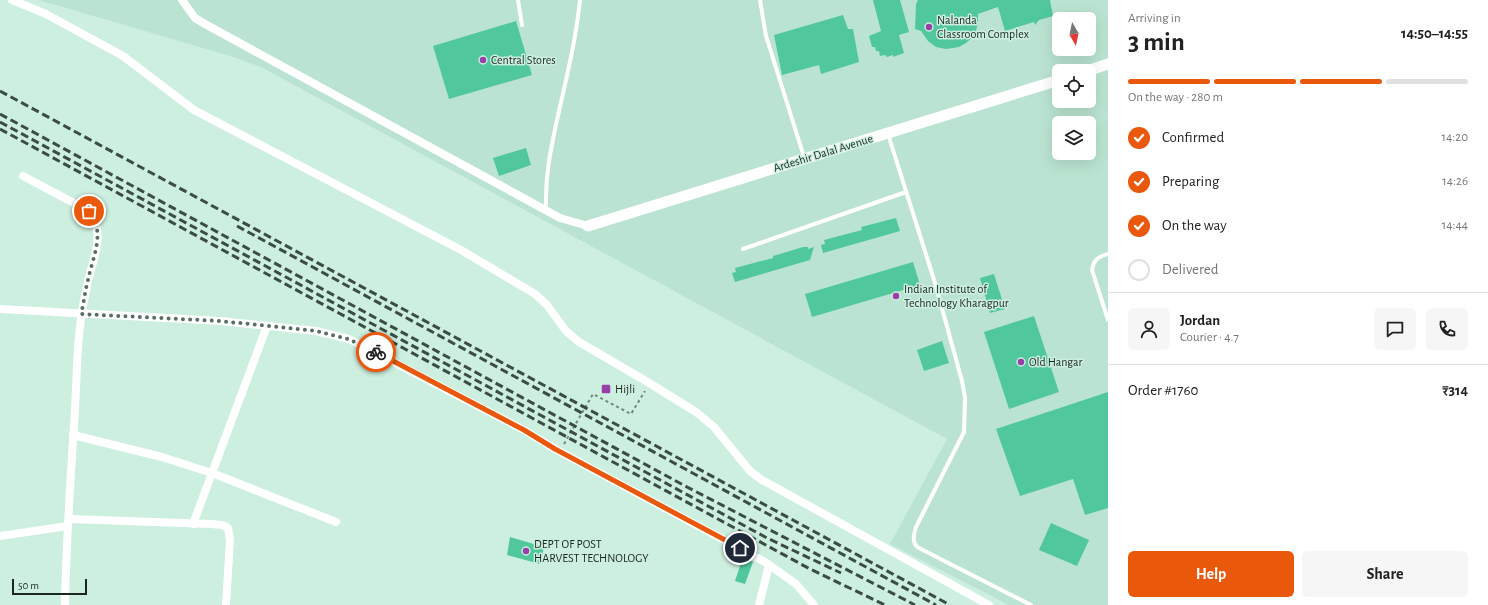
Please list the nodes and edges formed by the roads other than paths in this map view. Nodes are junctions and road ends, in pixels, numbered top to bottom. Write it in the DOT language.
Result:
graph roads {
  1 [pos="12,0"];
  2 [pos="182,0"];
  3 [pos="518,0"];
  4 [pos="580,0"];
  5 [pos="760,0"];
  6 [pos="522,25"];
  7 [pos="1108,64"];
  8 [pos="1096,68"];
  9 [pos="1052,82"];
  10 [pos="888,133"];
  11 [pos="804,159"];
  12 [pos="23,176"];
  13 [pos="906,192"];
  14 [pos="546,211"];
  15 [pos="588,226"];
  16 [pos="743,249"];
  17 [pos="1108,254"];
  18 [pos="0,310"];
  19 [pos="81,314"];
  20 [pos="1108,320"];
  21 [pos="267,326"];
  22 [pos="73,435"];
  23 [pos="212,473"];
  24 [pos="68,522"];
  25 [pos="336,522"];
  26 [pos="193,524"];
  27 [pos="0,536"];
  28 [pos="769,565"];
  29 [pos="65,605"];
  30 [pos="226,605"];
  31 [pos="759,605"];
  32 [pos="814,605"];
  33 [pos="989,605"];
  34 [pos="1031,605"];
  1 -- 33 [label="street"];
  2 -- 14 [label="street"];
  3 -- 6 [label="lane"];
  4 -- 14 [label="lane"];
  5 -- 11 [label="lane"];
  7 -- 8 [label="street"];
  9 -- 10 [label="street, Ardeshir Dalal Avenue"];
  10 -- 11 [label="street, Ardeshir Dalal Avenue"];
  10 -- 13 [label="lane"];
  11 -- 15 [label="street, Ardeshir Dalal Avenue"];
  12 -- 19 [label="street"];
  13 -- 16 [label="lane"];
  13 -- 34 [label="lane"];
  14 -- 15 [label="street"];
  17 -- 20 [label="lane"];
  18 -- 19 [label="street"];
  19 -- 21 [label="street"];
  19 -- 22 [label="street"];
  21 -- 23 [label="street"];
  21 -- 28 [label="street"];
  22 -- 23 [label="street"];
  22 -- 24 [label="street"];
  23 -- 25 [label="street"];
  23 -- 26 [label="street"];
  24 -- 26 [label="street"];
  24 -- 27 [label="street"];
  24 -- 29 [label="street"];
  26 -- 30 [label="street"];
  28 -- 31 [label="street"];
  28 -- 32 [label="street"];
}
